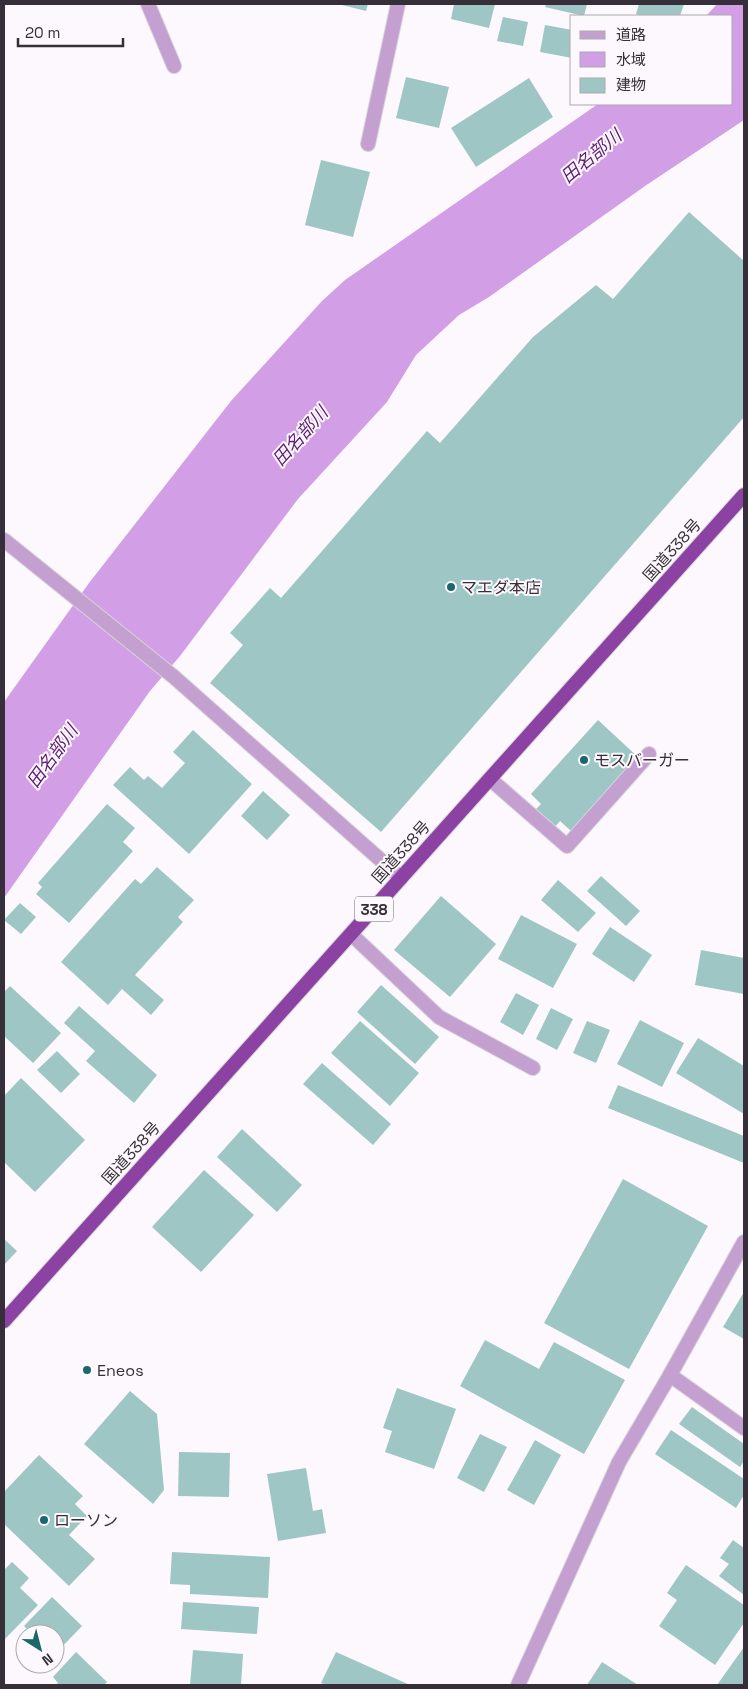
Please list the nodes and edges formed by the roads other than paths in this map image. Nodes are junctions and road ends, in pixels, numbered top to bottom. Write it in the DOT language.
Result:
graph roads {
  1 [pos="148,4"];
  2 [pos="398,4"];
  3 [pos="174,66"];
  4 [pos="368,144"];
  5 [pos="744,495"];
  6 [pos="4,540"];
  7 [pos="649,754"];
  8 [pos="490,779"];
  9 [pos="401,878"];
  10 [pos="352,935"];
  11 [pos="533,1068"];
  12 [pos="744,1242"];
  13 [pos="4,1321"];
  14 [pos="670,1375"];
  15 [pos="744,1428"];
  16 [pos="518,1685"];
  1 -- 3 [label="street"];
  2 -- 4 [label="street"];
  5 -- 8 [label="highway, 国道338号 / 338"];
  6 -- 9 [label="street"];
  7 -- 8 [label="street"];
  8 -- 9 [label="highway, 国道338号 / 338"];
  9 -- 10 [label="highway, 国道338号 / 338"];
  10 -- 11 [label="street"];
  10 -- 13 [label="highway, 国道338号 / 338"];
  12 -- 14 [label="street"];
  14 -- 15 [label="street"];
  14 -- 16 [label="street"];
}
